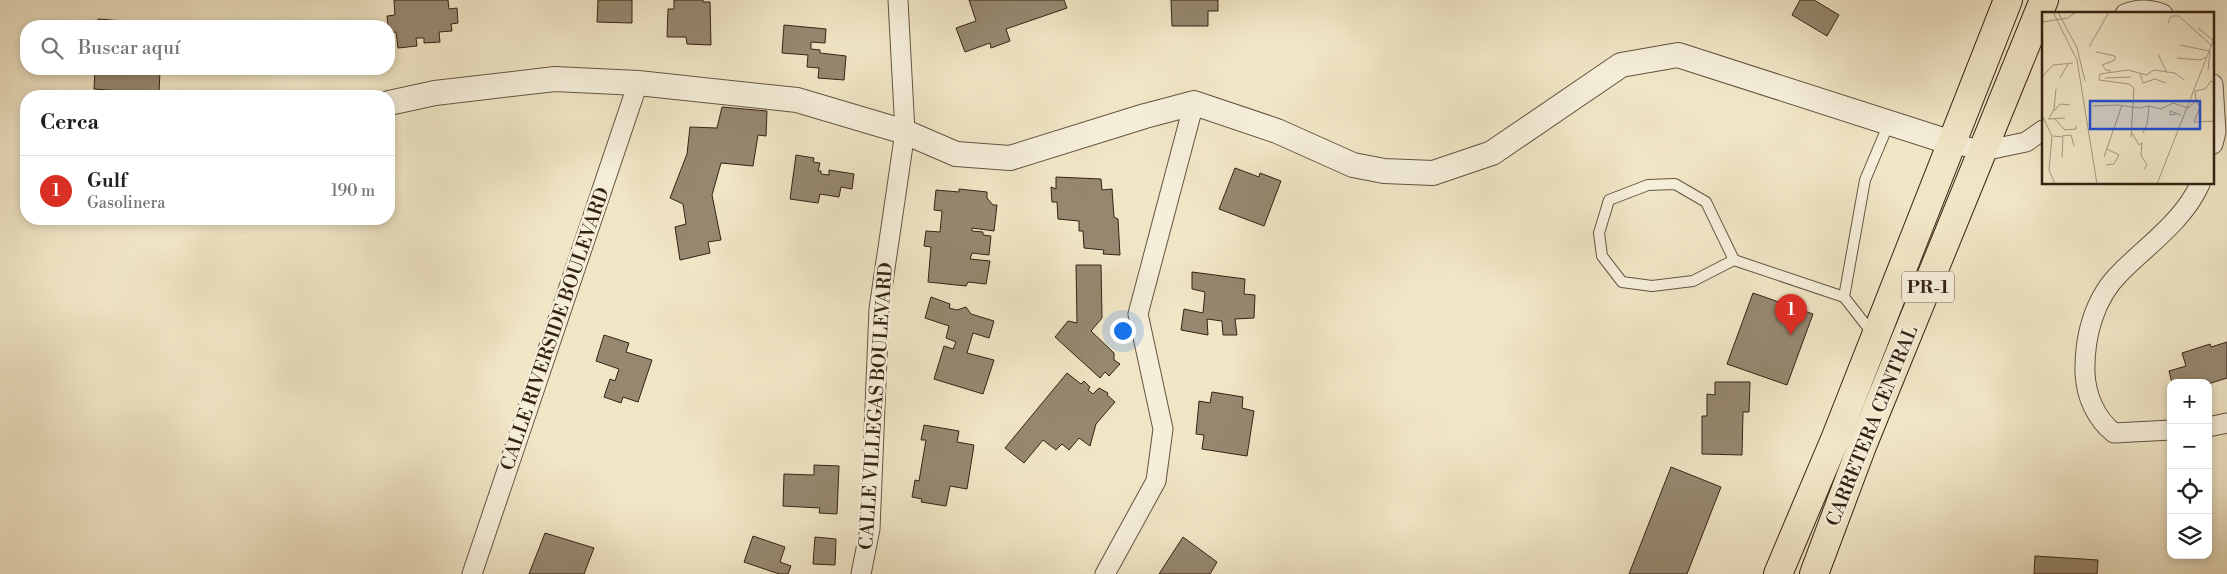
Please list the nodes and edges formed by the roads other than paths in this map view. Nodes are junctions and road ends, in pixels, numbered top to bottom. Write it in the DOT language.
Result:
graph roads {
  1 [pos="898,0"];
  2 [pos="2008,0"];
  3 [pos="2044,0"];
  4 [pos="2131,8"];
  5 [pos="2159,12"];
  6 [pos="638,83"];
  7 [pos="2214,100"];
  8 [pos="395,102"];
  9 [pos="1194,103"];
  10 [pos="1889,123"];
  11 [pos="2042,131"];
  12 [pos="906,132"];
  13 [pos="2214,140"];
  14 [pos="1952,143"];
  15 [pos="1983,152"];
  16 [pos="2200,185"];
  17 [pos="1734,260"];
  18 [pos="1844,297"];
  19 [pos="1876,336"];
  20 [pos="2227,423"];
  21 [pos="2212,426"];
  22 [pos="2167,430"];
  23 [pos="472,574"];
  24 [pos="861,574"];
  25 [pos="1105,574"];
  26 [pos="1778,574"];
  27 [pos="1814,574"];
  1 -- 12 [label="street, CALLE VILLEGAS BOULEVARD"];
  2 -- 14 [label="highway, CARRETERA CENTRAL / PR-1"];
  3 -- 15 [label="highway, CARRETERA CENTRAL / PR-1"];
  4 -- 5 [label="street"];
  6 -- 8 [label="street"];
  6 -- 12 [label="street"];
  6 -- 23 [label="street, CALLE RIVERSIDE BOULEVARD"];
  7 -- 13 [label="street"];
  9 -- 10 [label="street"];
  9 -- 12 [label="street"];
  9 -- 25 [label="street"];
  10 -- 14 [label="street"];
  10 -- 18 [label="lane"];
  11 -- 15 [label="street"];
  12 -- 24 [label="street, CALLE VILLEGAS BOULEVARD"];
  14 -- 15 [label="street"];
  14 -- 19 [label="highway, CARRETERA CENTRAL / PR-1"];
  15 -- 27 [label="highway, CARRETERA CENTRAL / PR-1"];
  16 -- 22 [label="street"];
  17 -- 17 [label="lane"];
  17 -- 18 [label="lane"];
  18 -- 19 [label="lane"];
  19 -- 26 [label="highway, CARRETERA CENTRAL / PR-1"];
  20 -- 21 [label="street"];
}
